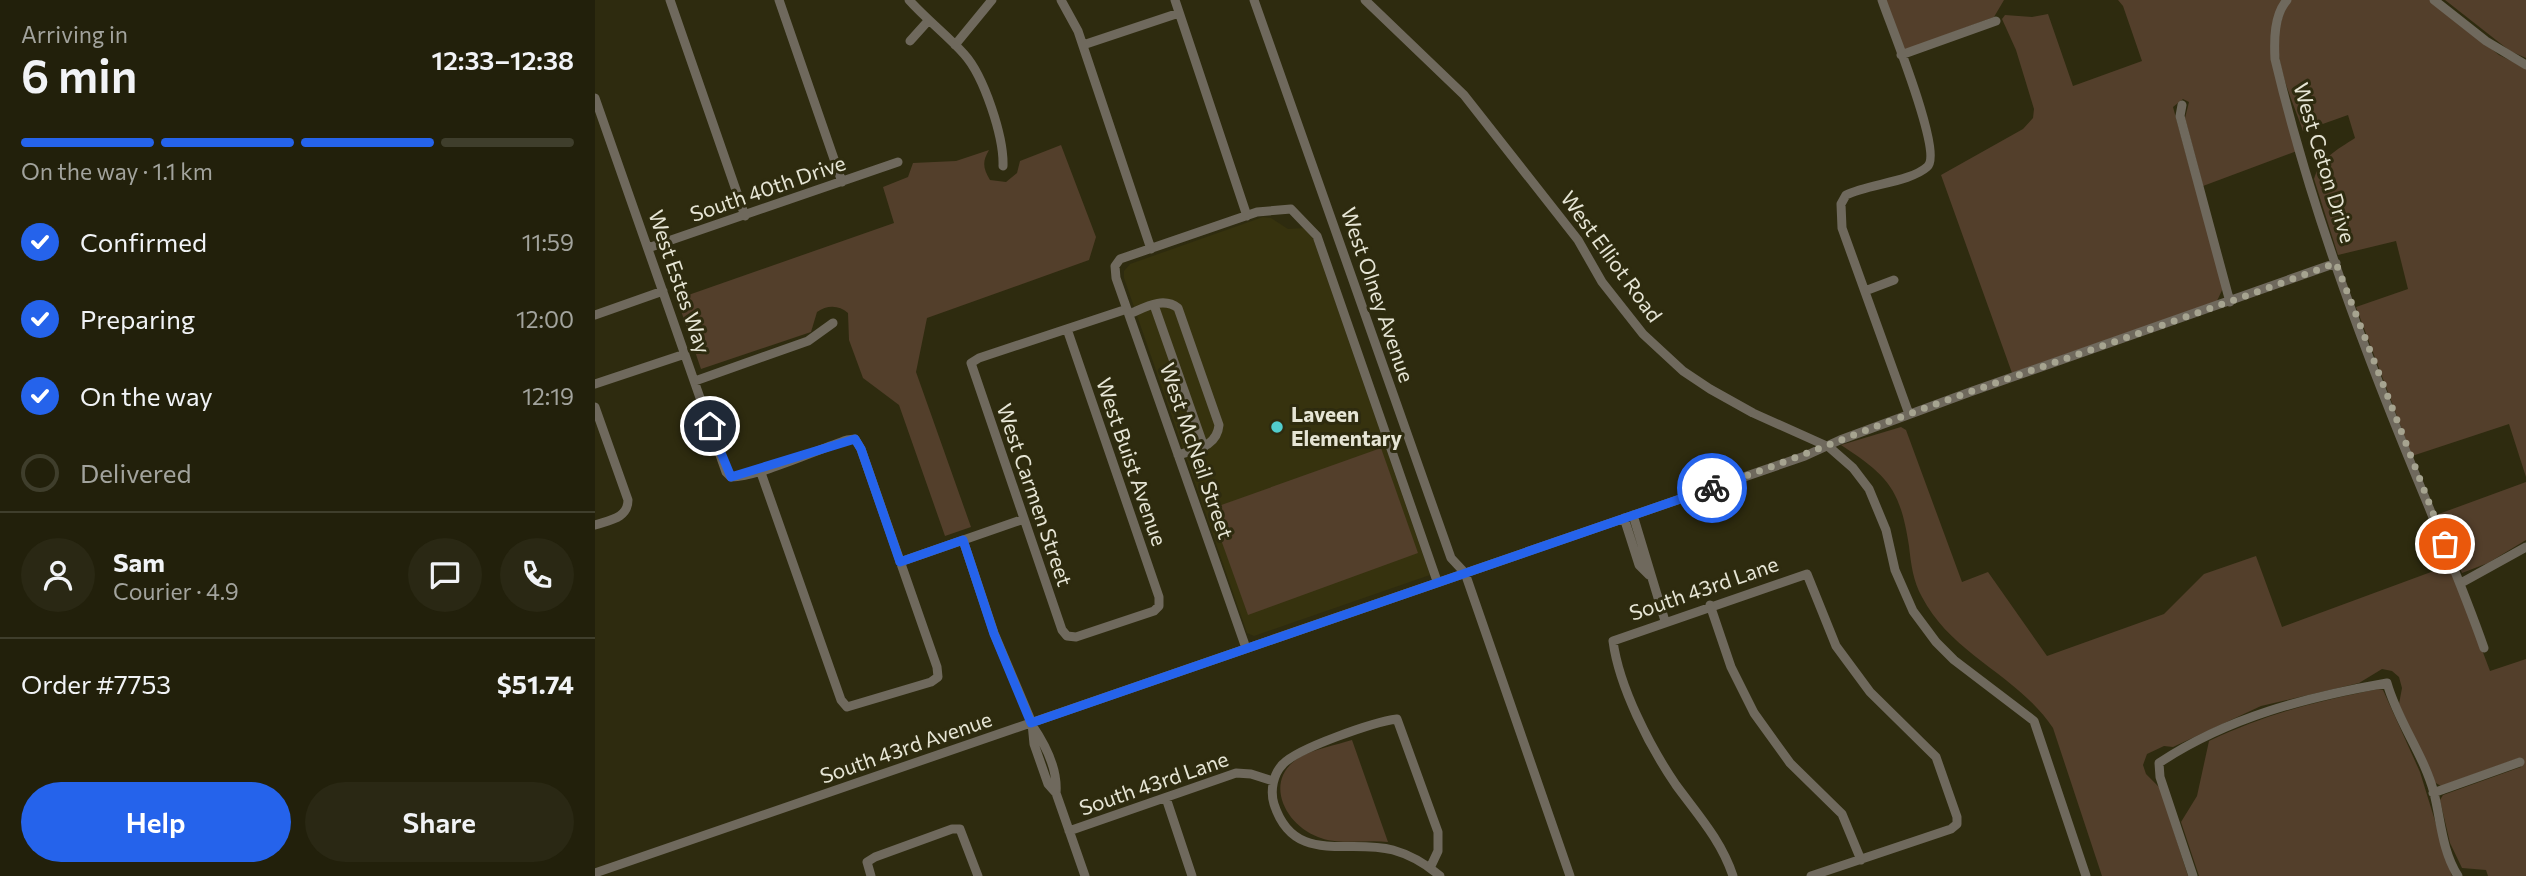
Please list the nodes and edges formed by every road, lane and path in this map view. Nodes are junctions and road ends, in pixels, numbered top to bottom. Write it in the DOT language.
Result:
graph roads {
  1 [pos="670,0"];
  2 [pos="779,0"];
  3 [pos="909,0"];
  4 [pos="992,0"];
  5 [pos="1061,0"];
  6 [pos="1175,0"];
  7 [pos="1254,0"];
  8 [pos="1365,0"];
  9 [pos="1882,0"];
  10 [pos="2287,0"];
  11 [pos="2434,0"];
  12 [pos="1179,13"];
  13 [pos="928,21"];
  14 [pos="1996,21"];
  15 [pos="910,41"];
  16 [pos="1083,45"];
  17 [pos="955,46"];
  18 [pos="1901,55"];
  19 [pos="2526,65"];
  20 [pos="595,98"];
  21 [pos="2182,105"];
  22 [pos="898,162"];
  23 [pos="1003,166"];
  24 [pos="842,183"];
  25 [pos="745,216"];
  26 [pos="1247,216"];
  27 [pos="648,248"];
  28 [pos="1151,249"];
  29 [pos="2336,263"];
  30 [pos="1894,280"];
  31 [pos="663,291"];
  32 [pos="1865,291"];
  33 [pos="2230,302"];
  34 [pos="1154,305"];
  35 [pos="1128,312"];
  36 [pos="595,315"];
  37 [pos="833,323"];
  38 [pos="1067,329"];
  39 [pos="685,354"];
  40 [pos="695,381"];
  41 [pos="595,384"];
  42 [pos="595,407"];
  43 [pos="1909,414"];
  44 [pos="1203,447"];
  45 [pos="1829,447"];
  46 [pos="1178,455"];
  47 [pos="760,470"];
  48 [pos="1629,517"];
  49 [pos="1024,519"];
  50 [pos="595,525"];
  51 [pos="963,540"];
  52 [pos="1645,547"];
  53 [pos="2526,547"];
  54 [pos="1635,551"];
  55 [pos="900,562"];
  56 [pos="1465,573"];
  57 [pos="1650,575"];
  58 [pos="1437,582"];
  59 [pos="2461,583"];
  60 [pos="1710,605"];
  61 [pos="1665,621"];
  62 [pos="1067,636"];
  63 [pos="1246,648"];
  64 [pos="2484,648"];
  65 [pos="1031,723"];
  66 [pos="2520,762"];
  67 [pos="1273,781"];
  68 [pos="2434,793"];
  69 [pos="1166,798"];
  70 [pos="1069,831"];
  71 [pos="1861,860"];
  72 [pos="1430,868"];
  73 [pos="595,873"];
  74 [pos="871,876"];
  75 [pos="978,876"];
  76 [pos="1085,876"];
  77 [pos="1192,876"];
  78 [pos="1440,876"];
  79 [pos="1570,876"];
  80 [pos="1733,876"];
  81 [pos="1811,876"];
  82 [pos="2086,876"];
  83 [pos="2193,876"];
  84 [pos="2458,876"];
  1 -- 25 [label="street"];
  2 -- 24 [label="street"];
  3 -- 13 [label="street"];
  4 -- 17 [label="street"];
  5 -- 16 [label="street"];
  6 -- 12 [label="street"];
  7 -- 56 [label="street, West Olney Avenue"];
  8 -- 45 [label="street, West Elliot Road"];
  9 -- 18 [label="street"];
  10 -- 29 [label="street, West Ceton Drive"];
  11 -- 19 [label="street"];
  12 -- 16 [label="street"];
  12 -- 26 [label="street"];
  13 -- 15 [label="street"];
  13 -- 17 [label="street"];
  14 -- 18 [label="street"];
  16 -- 28 [label="street"];
  17 -- 23 [label="street"];
  18 -- 32 [label="street"];
  20 -- 27 [label="street, West Estes Way"];
  21 -- 33 [label="street"];
  22 -- 24 [label="street, South 40th Drive"];
  24 -- 25 [label="street, South 40th Drive"];
  25 -- 27 [label="street, South 40th Drive"];
  26 -- 28 [label="street"];
  26 -- 58 [label="street"];
  27 -- 31 [label="street, West Estes Way"];
  28 -- 35 [label="street, West McNeil Street"];
  29 -- 33 [label="street, South 43rd Avenue"];
  29 -- 59 [label="street, West Ceton Drive"];
  30 -- 32 [label="street"];
  31 -- 36 [label="street"];
  31 -- 39 [label="street, West Estes Way"];
  32 -- 43 [label="street"];
  33 -- 43 [label="street, South 43rd Avenue"];
  34 -- 35 [label="street"];
  34 -- 44 [label="street"];
  34 -- 44 [label="street"];
  35 -- 38 [label="street"];
  35 -- 46 [label="street, West McNeil Street"];
  37 -- 40 [label="street"];
  38 -- 49 [label="street, West Carmen Street"];
  38 -- 62 [label="street, West Buist Avenue"];
  39 -- 40 [label="street, West Estes Way"];
  39 -- 41 [label="street"];
  40 -- 47 [label="street, West Estes Way"];
  42 -- 50 [label="street"];
  43 -- 45 [label="street, South 43rd Avenue"];
  44 -- 46 [label="street"];
  45 -- 48 [label="street, South 43rd Avenue"];
  45 -- 82 [label="street, West Elliot Road"];
  46 -- 63 [label="street, West McNeil Street"];
  47 -- 55 [label="street"];
  47 -- 55 [label="street"];
  48 -- 52 [label="street"];
  48 -- 54 [label="street"];
  48 -- 56 [label="street, South 43rd Avenue"];
  49 -- 51 [label="street"];
  49 -- 62 [label="street, West Carmen Street"];
  51 -- 55 [label="street"];
  51 -- 65 [label="street"];
  52 -- 54 [label="street"];
  52 -- 57 [label="street"];
  53 -- 59 [label="street"];
  54 -- 57 [label="street"];
  56 -- 58 [label="street, South 43rd Avenue"];
  56 -- 79 [label="street, West Olney Avenue"];
  57 -- 61 [label="street"];
  58 -- 63 [label="street, South 43rd Avenue"];
  59 -- 64 [label="street, West Ceton Drive"];
  60 -- 61 [label="street, South 43rd Lane"];
  60 -- 71 [label="street"];
  60 -- 71 [label="street, South 43rd Lane"];
  61 -- 80 [label="street, South 43rd Lane"];
  63 -- 65 [label="street, South 43rd Avenue"];
  65 -- 70 [label="street"];
  65 -- 73 [label="street, South 43rd Avenue"];
  66 -- 68 [label="street"];
  67 -- 69 [label="street, South 43rd Lane"];
  67 -- 72 [label="street"];
  67 -- 72 [label="street"];
  68 -- 83 [label="street"];
  68 -- 84 [label="street"];
  69 -- 70 [label="street, South 43rd Lane"];
  69 -- 77 [label="street"];
  70 -- 76 [label="street"];
  71 -- 81 [label="street"];
  72 -- 78 [label="street"];
  74 -- 75 [label="street"];
}
